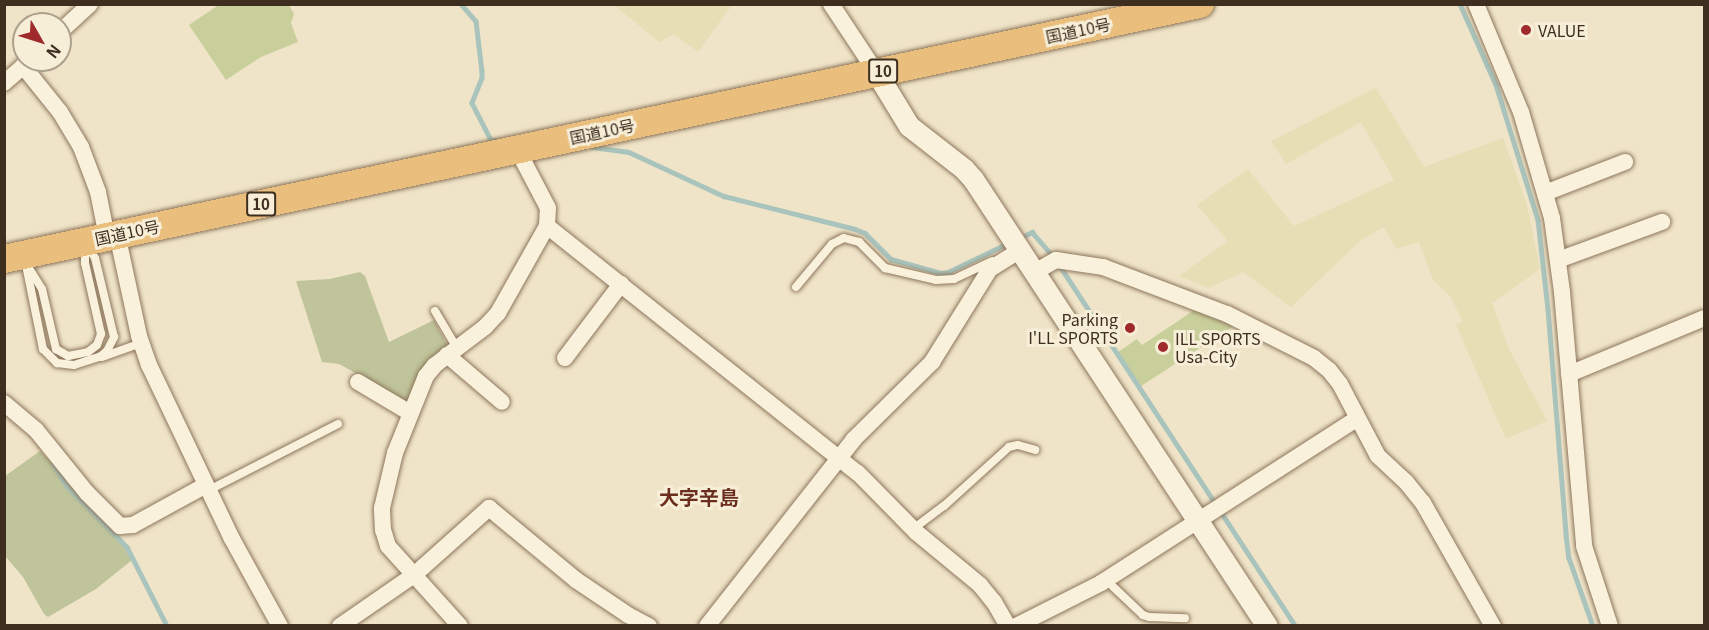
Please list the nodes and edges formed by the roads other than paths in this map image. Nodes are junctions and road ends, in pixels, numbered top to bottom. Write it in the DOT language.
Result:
graph roads {
  1 [pos="90,4"];
  2 [pos="831,4"];
  3 [pos="1200,4"];
  4 [pos="1476,4"];
  5 [pos="72,21"];
  6 [pos="16,72"];
  7 [pos="32,72"];
  8 [pos="876,72"];
  9 [pos="4,83"];
  10 [pos="517,149"];
  11 [pos="1625,162"];
  12 [pos="1545,193"];
  13 [pos="1662,222"];
  14 [pos="547,226"];
  15 [pos="103,238"];
  16 [pos="1020,250"];
  17 [pos="18,259"];
  18 [pos="1558,260"];
  19 [pos="1001,261"];
  20 [pos="1035,272"];
  21 [pos="621,284"];
  22 [pos="796,287"];
  23 [pos="435,311"];
  24 [pos="1704,318"];
  25 [pos="141,343"];
  26 [pos="452,352"];
  27 [pos="566,358"];
  28 [pos="95,359"];
  29 [pos="1569,375"];
  30 [pos="358,382"];
  31 [pos="501,402"];
  32 [pos="4,404"];
  33 [pos="410,413"];
  34 [pos="1356,419"];
  35 [pos="338,424"];
  36 [pos="1035,450"];
  37 [pos="839,457"];
  38 [pos="208,488"];
  39 [pos="1197,519"];
  40 [pos="912,529"];
  41 [pos="414,575"];
  42 [pos="1106,580"];
  43 [pos="1185,618"];
  44 [pos="280,626"];
  45 [pos="340,626"];
  46 [pos="460,626"];
  47 [pos="649,626"];
  48 [pos="707,626"];
  49 [pos="1008,626"];
  50 [pos="1016,626"];
  51 [pos="1267,626"];
  52 [pos="1493,626"];
  53 [pos="1610,626"];
  1 -- 5 [label="street"];
  2 -- 8 [label="street"];
  3 -- 8 [label="highway, 国道10号 / 10"];
  4 -- 12 [label="street"];
  6 -- 9 [label="street"];
  7 -- 15 [label="street"];
  8 -- 10 [label="highway, 国道10号 / 10"];
  8 -- 16 [label="street"];
  10 -- 14 [label="street"];
  10 -- 15 [label="highway, 国道10号 / 10"];
  11 -- 12 [label="street"];
  12 -- 18 [label="street"];
  13 -- 18 [label="street"];
  14 -- 21 [label="street"];
  14 -- 26 [label="street"];
  15 -- 17 [label="highway, 国道10号 / 10"];
  15 -- 17 [label="lane"];
  15 -- 25 [label="street"];
  15 -- 28 [label="lane"];
  16 -- 19 [label="street"];
  16 -- 20 [label="street"];
  17 -- 28 [label="lane"];
  18 -- 29 [label="street"];
  19 -- 22 [label="lane"];
  19 -- 37 [label="street"];
  20 -- 34 [label="street"];
  20 -- 39 [label="street"];
  21 -- 27 [label="street"];
  21 -- 37 [label="street"];
  23 -- 26 [label="lane"];
  24 -- 29 [label="street"];
  25 -- 28 [label="lane"];
  25 -- 38 [label="street"];
  26 -- 31 [label="street"];
  26 -- 33 [label="street"];
  29 -- 53 [label="street"];
  30 -- 33 [label="street"];
  32 -- 38 [label="street"];
  33 -- 41 [label="street"];
  34 -- 39 [label="street"];
  34 -- 52 [label="street"];
  35 -- 38 [label="lane"];
  36 -- 40 [label="lane"];
  37 -- 40 [label="street"];
  37 -- 48 [label="street"];
  38 -- 44 [label="street"];
  39 -- 42 [label="street"];
  39 -- 51 [label="street"];
  40 -- 49 [label="street"];
  41 -- 45 [label="street"];
  41 -- 46 [label="street"];
  41 -- 47 [label="street"];
  42 -- 43 [label="lane"];
  42 -- 50 [label="street"];
}
